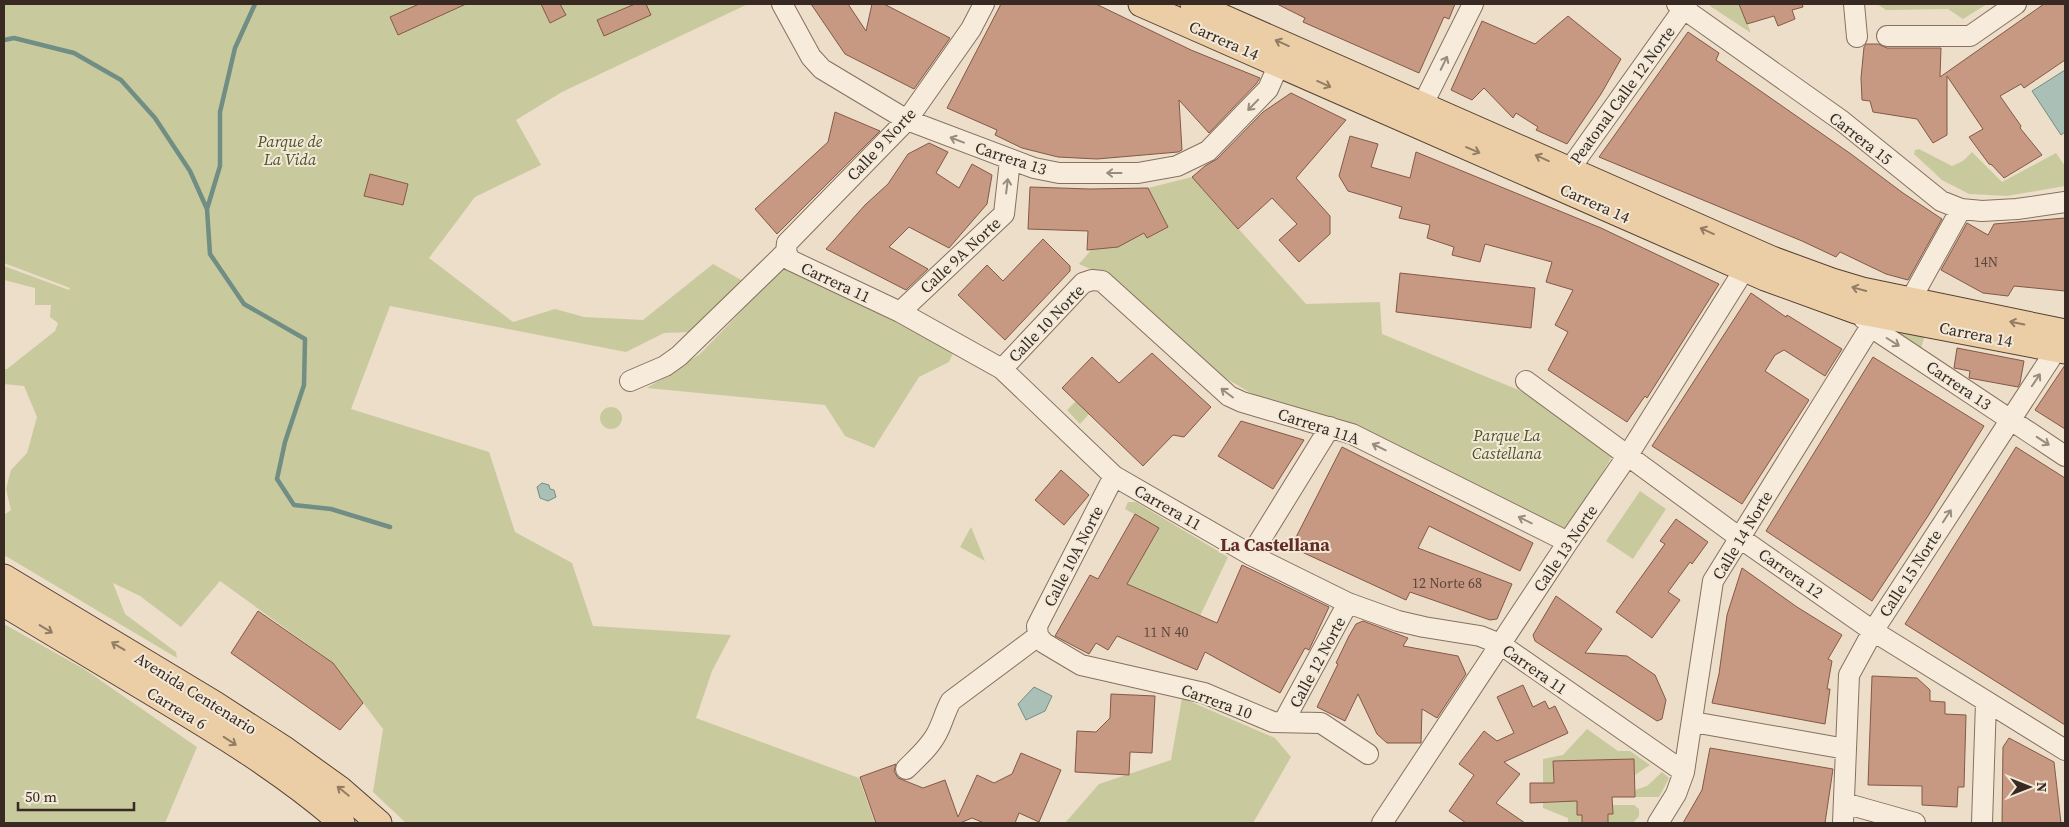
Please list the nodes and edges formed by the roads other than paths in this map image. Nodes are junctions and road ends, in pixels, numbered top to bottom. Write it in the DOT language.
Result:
graph roads {
  1 [pos="782,4"];
  2 [pos="984,4"];
  3 [pos="1141,4"];
  4 [pos="1473,4"];
  5 [pos="1854,4"];
  6 [pos="2016,4"];
  7 [pos="1193,9"];
  8 [pos="1681,9"];
  9 [pos="1887,36"];
  10 [pos="1856,37"];
  11 [pos="1279,64"];
  12 [pos="1422,106"];
  13 [pos="907,120"];
  14 [pos="1010,160"];
  15 [pos="1569,170"];
  16 [pos="2065,202"];
  17 [pos="1961,209"];
  18 [pos="786,252"];
  19 [pos="1744,270"];
  20 [pos="1092,280"];
  21 [pos="1910,301"];
  22 [pos="900,312"];
  23 [pos="1864,318"];
  24 [pos="2062,344"];
  25 [pos="1002,369"];
  26 [pos="630,381"];
  27 [pos="1526,381"];
  28 [pos="2010,419"];
  29 [pos="1330,427"];
  30 [pos="1628,455"];
  31 [pos="2065,456"];
  32 [pos="1114,476"];
  33 [pos="1740,538"];
  34 [pos="1568,542"];
  35 [pos="1251,555"];
  36 [pos="4,577"];
  37 [pos="1348,603"];
  38 [pos="4,604"];
  39 [pos="1873,631"];
  40 [pos="1038,636"];
  41 [pos="1500,644"];
  42 [pos="1986,702"];
  43 [pos="1284,721"];
  44 [pos="1693,722"];
  45 [pos="1846,749"];
  46 [pos="2065,750"];
  47 [pos="1368,754"];
  48 [pos="906,769"];
  49 [pos="1684,772"];
  50 [pos="1844,803"];
  51 [pos="342,823"];
  52 [pos="379,823"];
  53 [pos="1382,823"];
  54 [pos="1658,823"];
  55 [pos="1843,823"];
  56 [pos="1915,823"];
  57 [pos="1982,823"];
  1 -- 13 [label="street, Carrera 13"];
  2 -- 13 [label="street, Calle 9 Norte"];
  3 -- 7 [label="main road, Carrera 14"];
  12 -- 4 [label="street, one-way"];
  5 -- 10 [label="street"];
  6 -- 9 [label="street"];
  7 -- 11 [label="main road, Carrera 14"];
  12 -- 7 [label="main road, Carrera 14, one-way"];
  8 -- 15 [label="street, Peatonal Calle 12 Norte"];
  8 -- 17 [label="street, Carrera 15"];
  11 -- 14 [label="street, Carrera 13, one-way"];
  11 -- 19 [label="main road, Carrera 14, one-way"];
  15 -- 12 [label="main road, Carrera 14, one-way"];
  14 -- 13 [label="street, Carrera 13, one-way"];
  13 -- 18 [label="street, Calle 9 Norte"];
  22 -- 14 [label="street, Calle 9A Norte, one-way"];
  21 -- 15 [label="main road, Carrera 14, one-way"];
  16 -- 17 [label="street, Carrera 15"];
  17 -- 21 [label="street"];
  18 -- 22 [label="street, Carrera 11"];
  18 -- 26 [label="street, Calle 9 Norte"];
  19 -- 23 [label="main road, Carrera 14"];
  19 -- 30 [label="street, Calle 13 Norte"];
  20 -- 25 [label="street, Calle 10 Norte"];
  29 -- 20 [label="street, Carrera 11A, one-way"];
  24 -- 21 [label="main road, Carrera 14, one-way"];
  22 -- 25 [label="street, Carrera 11"];
  23 -- 24 [label="main road, Carrera 14"];
  23 -- 28 [label="street, Carrera 13, one-way"];
  23 -- 33 [label="street, Calle 14 Norte"];
  28 -- 24 [label="street, Calle 15 Norte, one-way"];
  25 -- 32 [label="street, Carrera 11"];
  27 -- 30 [label="street, Carrera 12"];
  28 -- 31 [label="street, Carrera 13, one-way"];
  39 -- 28 [label="street, Calle 15 Norte, one-way"];
  34 -- 29 [label="street, Carrera 11A, one-way"];
  29 -- 35 [label="street"];
  30 -- 33 [label="street, Carrera 12"];
  30 -- 34 [label="street, Calle 13 Norte"];
  32 -- 35 [label="street, Carrera 11"];
  32 -- 40 [label="street, Calle 10A Norte"];
  33 -- 39 [label="street, Carrera 12"];
  33 -- 44 [label="street, Calle 14 Norte"];
  34 -- 41 [label="street, Calle 13 Norte"];
  35 -- 37 [label="street, Carrera 11"];
  52 -- 36 [label="main road, Avenida Centenario, one-way"];
  37 -- 41 [label="street, Carrera 11"];
  37 -- 43 [label="street, Calle 12 Norte"];
  38 -- 51 [label="main road, Carrera 6, one-way"];
  39 -- 42 [label="street, Carrera 12"];
  39 -- 45 [label="street, Calle 15 Norte"];
  40 -- 43 [label="street, Carrera 10"];
  40 -- 48 [label="street"];
  41 -- 49 [label="street, Carrera 11"];
  41 -- 53 [label="street, Calle 13 Norte"];
  42 -- 46 [label="street, Carrera 12"];
  42 -- 57 [label="street"];
  43 -- 47 [label="street, Carrera 10"];
  44 -- 45 [label="street"];
  44 -- 49 [label="street, Calle 14 Norte"];
  45 -- 50 [label="street, Calle 15 Norte"];
  49 -- 54 [label="street, Calle 14 Norte"];
  50 -- 55 [label="street, Calle 15 Norte"];
  50 -- 56 [label="street"];
}
